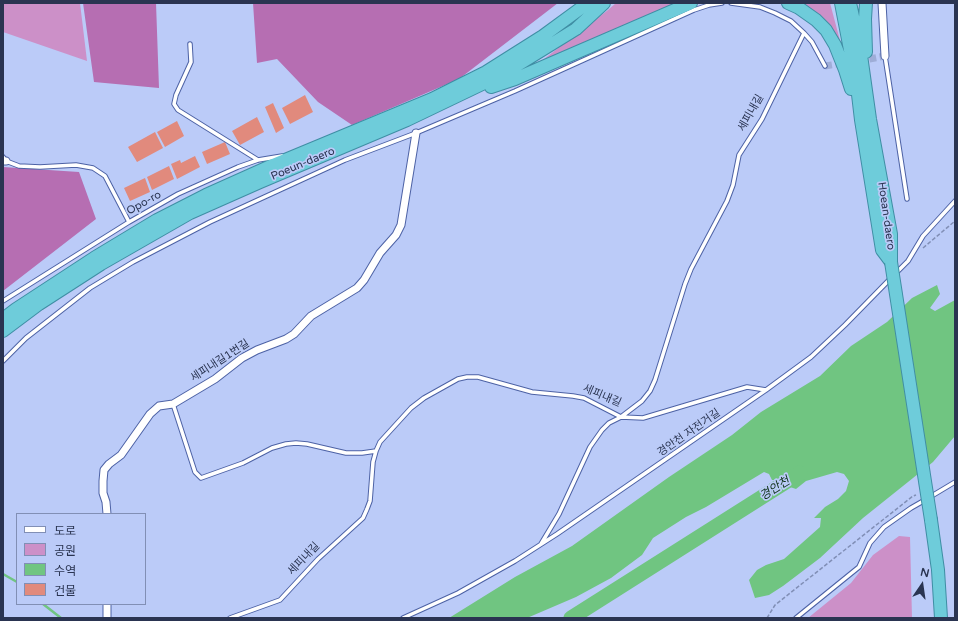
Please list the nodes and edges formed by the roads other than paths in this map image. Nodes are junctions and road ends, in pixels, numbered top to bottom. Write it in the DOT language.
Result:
graph roads {
  1 [pos="576,3"];
  2 [pos="588,3"];
  3 [pos="604,3"];
  4 [pos="691,3"];
  5 [pos="722,3"];
  6 [pos="731,3"];
  7 [pos="788,3"];
  8 [pos="841,3"];
  9 [pos="850,3"];
  10 [pos="866,3"];
  11 [pos="882,3"];
  12 [pos="804,33"];
  13 [pos="543,36"];
  14 [pos="190,44"];
  15 [pos="885,56"];
  16 [pos="825,66"];
  17 [pos="439,104"];
  18 [pos="866,119"];
  19 [pos="416,133"];
  20 [pos="308,151"];
  21 [pos="4,160"];
  22 [pos="258,160"];
  23 [pos="907,199"];
  24 [pos="955,201"];
  25 [pos="129,222"];
  26 [pos="3,301"];
  27 [pos="4,328"];
  28 [pos="3,361"];
  29 [pos="766,390"];
  30 [pos="173,404"];
  31 [pos="621,417"];
  32 [pos="376,451"];
  33 [pos="955,482"];
  34 [pos="107,513"];
  35 [pos="540,546"];
  36 [pos="107,605"];
  37 [pos="107,618"];
  38 [pos="230,618"];
  39 [pos="403,618"];
  40 [pos="796,618"];
  41 [pos="940,618"];
  1 -- 13 [label="highway"];
  2 -- 13 [label="highway, Poeun-daero"];
  3 -- 17 [label="highway, Poeun-daero"];
  4 -- 17 [label="highway"];
  5 -- 19 [label="lane"];
  6 -- 12 [label="lane"];
  7 -- 18 [label="highway"];
  8 -- 18 [label="highway, Hoean-daero"];
  9 -- 18 [label="highway, Hoean-daero"];
  10 -- 18 [label="highway"];
  11 -- 15 [label="street"];
  12 -- 16 [label="lane"];
  12 -- 31 [label="lane, 세피내길"];
  13 -- 20 [label="highway, Poeun-daero"];
  14 -- 22 [label="lane"];
  15 -- 23 [label="lane"];
  17 -- 27 [label="highway, Poeun-daero"];
  18 -- 41 [label="highway, Hoean-daero, bridge"];
  19 -- 28 [label="lane"];
  19 -- 30 [label="street, 세피내길1번길"];
  20 -- 22 [label="lane, Opo-ro"];
  20 -- 27 [label="highway, Poeun-daero"];
  21 -- 25 [label="lane"];
  22 -- 25 [label="lane, Opo-ro"];
  24 -- 29 [label="lane"];
  25 -- 26 [label="lane, Opo-ro"];
  29 -- 31 [label="lane"];
  29 -- 35 [label="lane"];
  30 -- 32 [label="lane"];
  30 -- 34 [label="street, 세피내길1번길"];
  31 -- 32 [label="lane, 세피내길"];
  31 -- 35 [label="lane"];
  32 -- 38 [label="lane, 세피내길"];
  33 -- 40 [label="lane"];
  35 -- 39 [label="lane"];
  36 -- 37 [label="street"];
}
